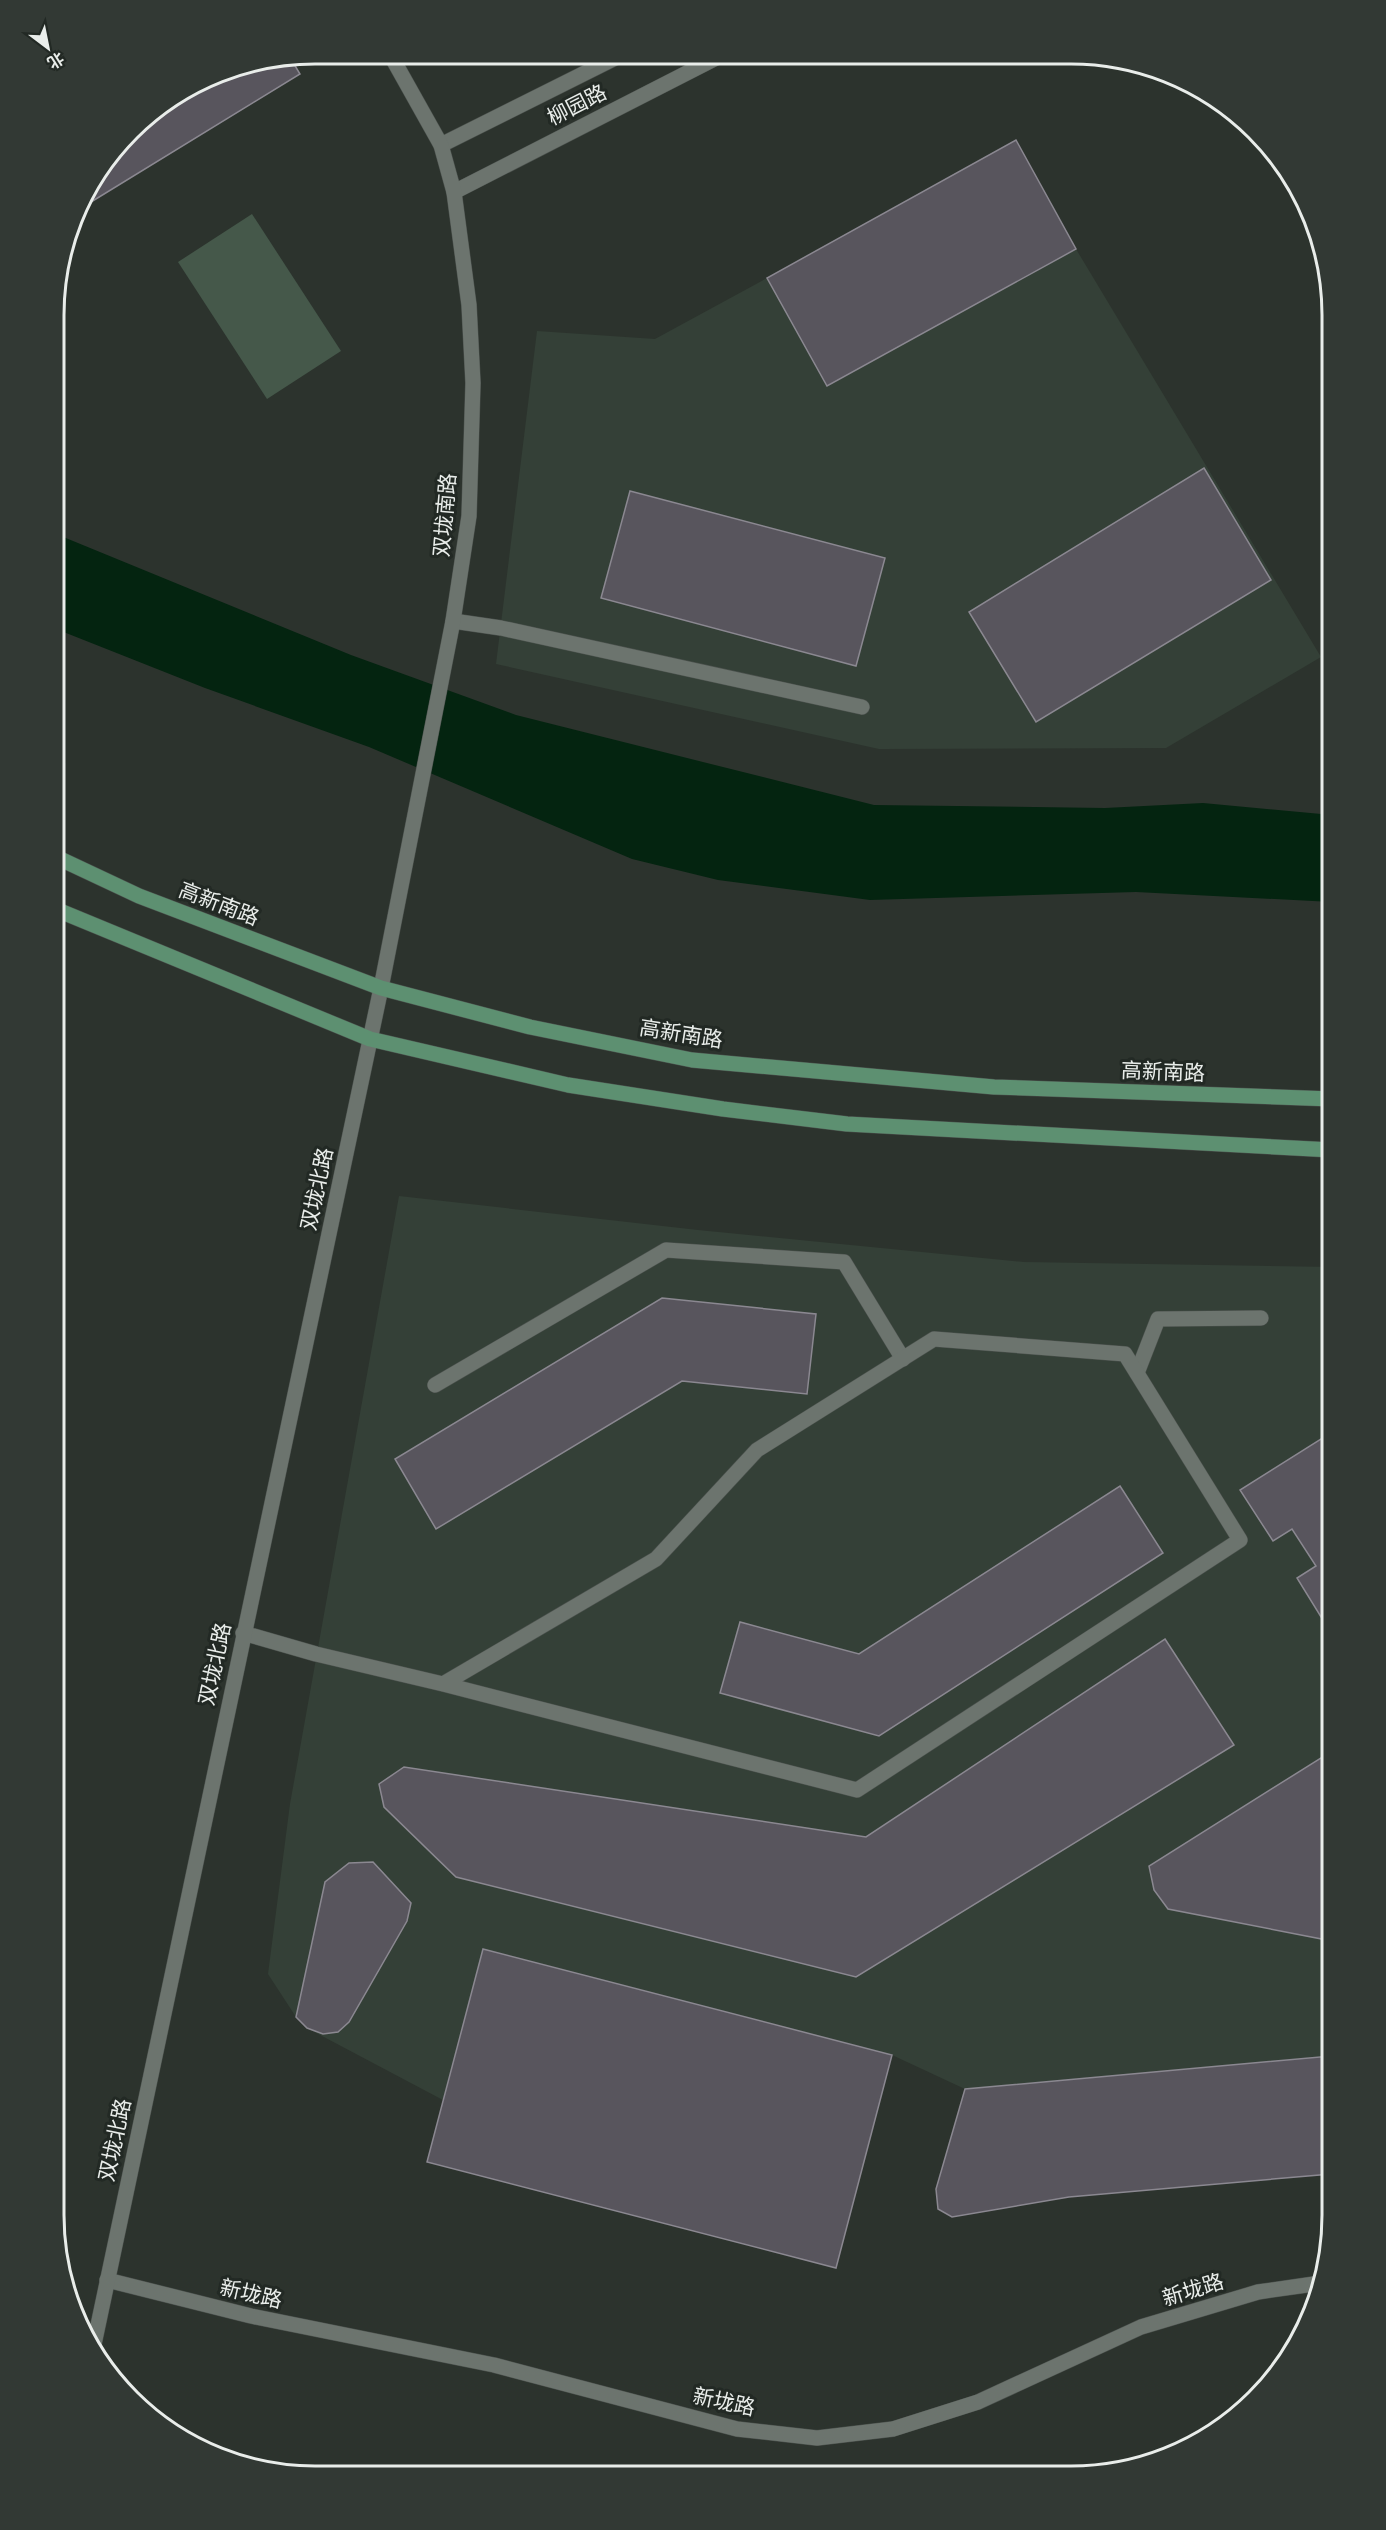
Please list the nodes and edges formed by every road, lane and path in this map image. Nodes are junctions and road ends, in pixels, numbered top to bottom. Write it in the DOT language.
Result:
graph roads {
  1 [pos="396,64"];
  2 [pos="603,64"];
  3 [pos="706,64"];
  4 [pos="441,145"];
  5 [pos="454,192"];
  6 [pos="453,621"];
  7 [pos="862,707"];
  8 [pos="64,861"];
  9 [pos="64,912"];
  10 [pos="381,988"];
  11 [pos="370,1039"];
  12 [pos="1322,1099"];
  13 [pos="1322,1149"];
  14 [pos="1261,1318"];
  15 [pos="903,1359"];
  16 [pos="1137,1373"];
  17 [pos="435,1384"];
  18 [pos="243,1633"];
  19 [pos="443,1684"];
  20 [pos="107,2280"];
  21 [pos="1311,2284"];
  22 [pos="96,2336"];
  1 -- 4 [label="street, 双垅南路"];
  2 -- 4 [label="street, 柳园路"];
  3 -- 5 [label="street, 柳园路"];
  4 -- 5 [label="street, 双垅南路"];
  5 -- 6 [label="street, 双垅南路"];
  6 -- 7 [label="street"];
  6 -- 10 [label="street, 双垅南路"];
  8 -- 10 [label="main road, 高新南路"];
  9 -- 11 [label="main road"];
  10 -- 11 [label="street, 双垅北路"];
  10 -- 12 [label="main road, 高新南路"];
  11 -- 13 [label="main road"];
  11 -- 18 [label="street, 双垅北路"];
  14 -- 16 [label="street"];
  15 -- 16 [label="street"];
  15 -- 17 [label="street"];
  15 -- 19 [label="street"];
  16 -- 19 [label="street"];
  18 -- 19 [label="street"];
  18 -- 20 [label="street, 双垅北路"];
  20 -- 21 [label="street, 新垅路"];
  20 -- 22 [label="street, 双垅北路"];
}
